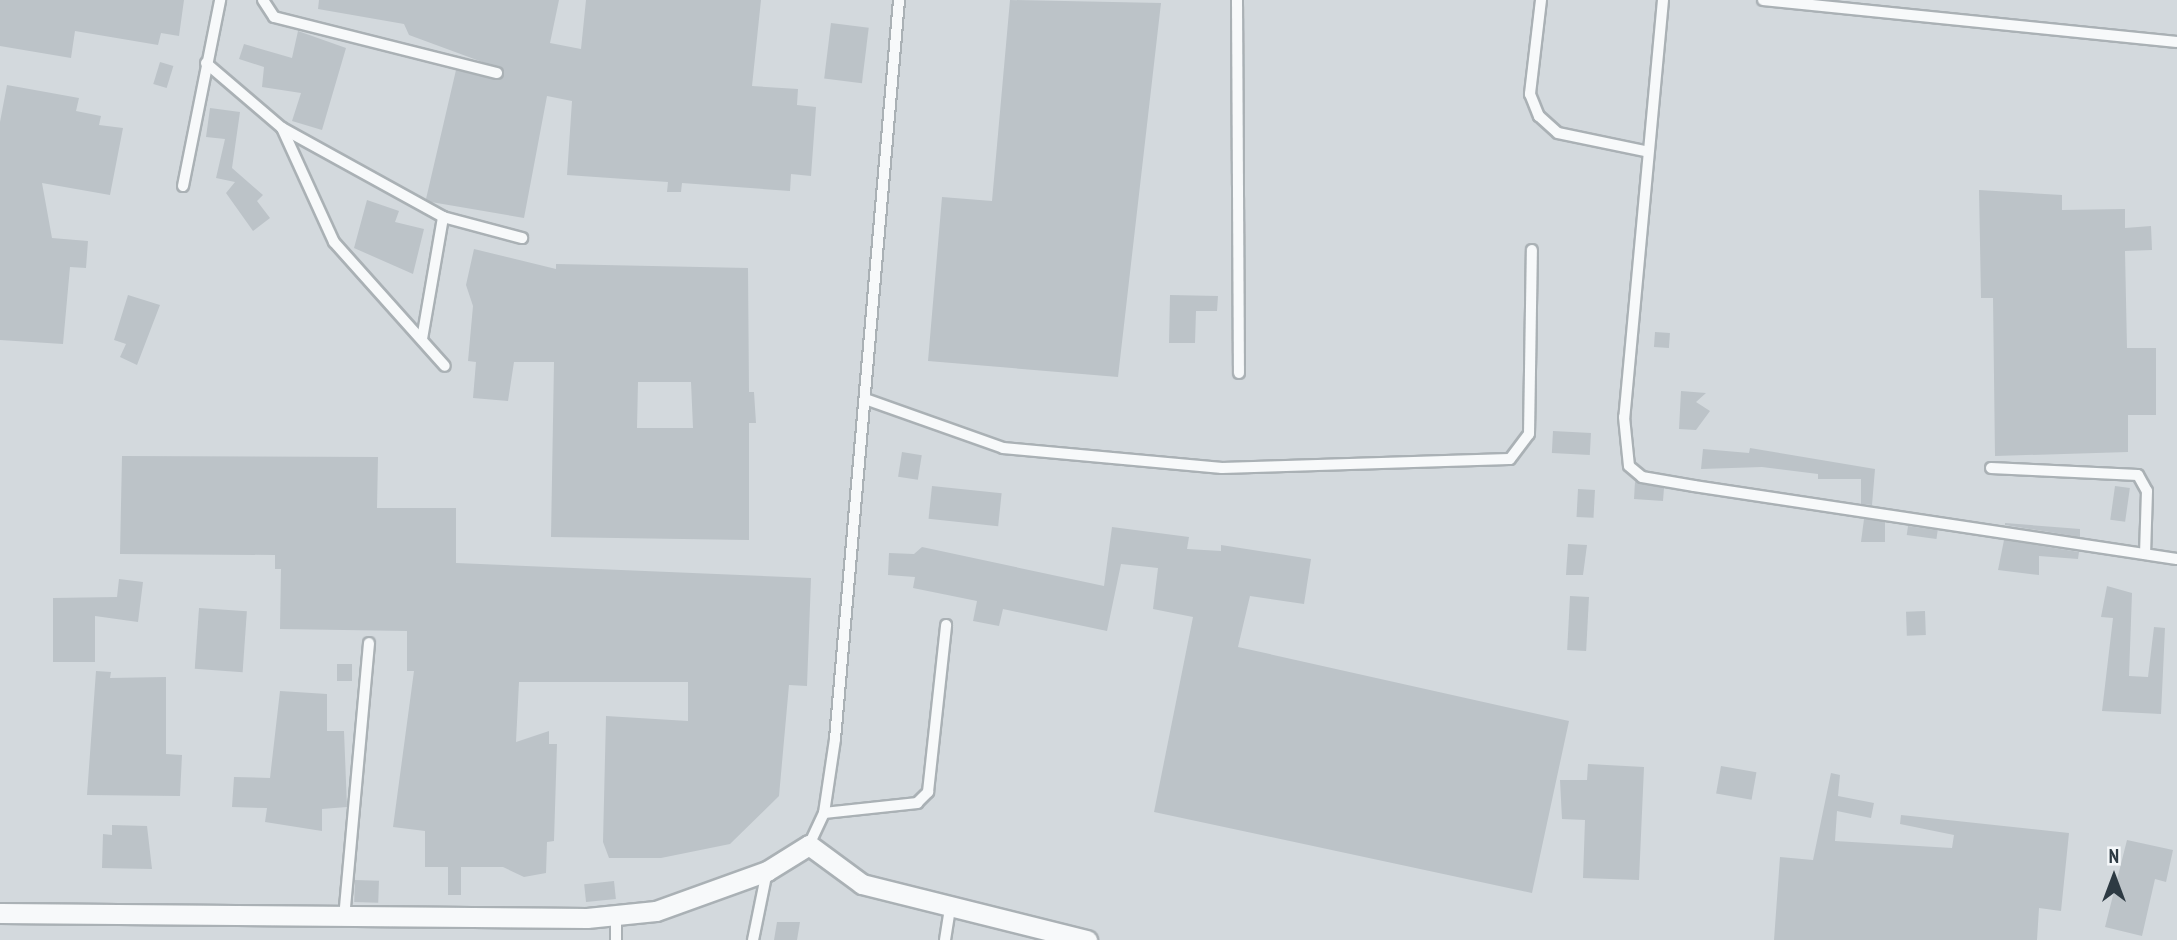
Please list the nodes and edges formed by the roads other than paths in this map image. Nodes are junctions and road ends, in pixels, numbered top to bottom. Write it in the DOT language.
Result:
graph roads {
  1 [pos="220,0"];
  2 [pos="263,0"];
  3 [pos="899,0"];
  4 [pos="1237,0"];
  5 [pos="1541,0"];
  6 [pos="1663,0"];
  7 [pos="1763,0"];
  8 [pos="2177,42"];
  9 [pos="206,63"];
  10 [pos="497,73"];
  11 [pos="282,128"];
  12 [pos="1645,151"];
  13 [pos="183,186"];
  14 [pos="443,217"];
  15 [pos="522,239"];
  16 [pos="1532,250"];
  17 [pos="422,339"];
  18 [pos="445,366"];
  19 [pos="1239,373"];
  20 [pos="865,398"];
  21 [pos="1992,468"];
  22 [pos="2145,554"];
  23 [pos="2177,559"];
  24 [pos="946,625"];
  25 [pos="369,643"];
  26 [pos="824,813"];
  27 [pos="809,845"];
  28 [pos="767,871"];
  29 [pos="950,908"];
  30 [pos="0,914"];
  31 [pos="616,915"];
  32 [pos="344,920"];
  33 [pos="616,940"];
  34 [pos="753,940"];
  35 [pos="945,940"];
  36 [pos="1087,940"];
  1 -- 9 [label="lane"];
  2 -- 10 [label="lane"];
  3 -- 20 [label="lane"];
  4 -- 19 [label="lane"];
  5 -- 12 [label="lane"];
  6 -- 12 [label="lane"];
  7 -- 8 [label="lane"];
  9 -- 11 [label="lane"];
  9 -- 13 [label="lane"];
  11 -- 14 [label="lane"];
  11 -- 17 [label="lane"];
  12 -- 22 [label="lane"];
  14 -- 15 [label="lane"];
  14 -- 17 [label="lane"];
  16 -- 20 [label="lane"];
  17 -- 18 [label="lane"];
  20 -- 26 [label="lane"];
  21 -- 22 [label="lane"];
  22 -- 23 [label="lane"];
  24 -- 26 [label="lane"];
  25 -- 32 [label="lane"];
  26 -- 27 [label="lane"];
  27 -- 28 [label="street"];
  27 -- 29 [label="street"];
  28 -- 31 [label="street"];
  28 -- 34 [label="lane"];
  29 -- 35 [label="lane"];
  29 -- 36 [label="street"];
  30 -- 32 [label="street"];
  31 -- 32 [label="street"];
  31 -- 33 [label="lane"];
}
